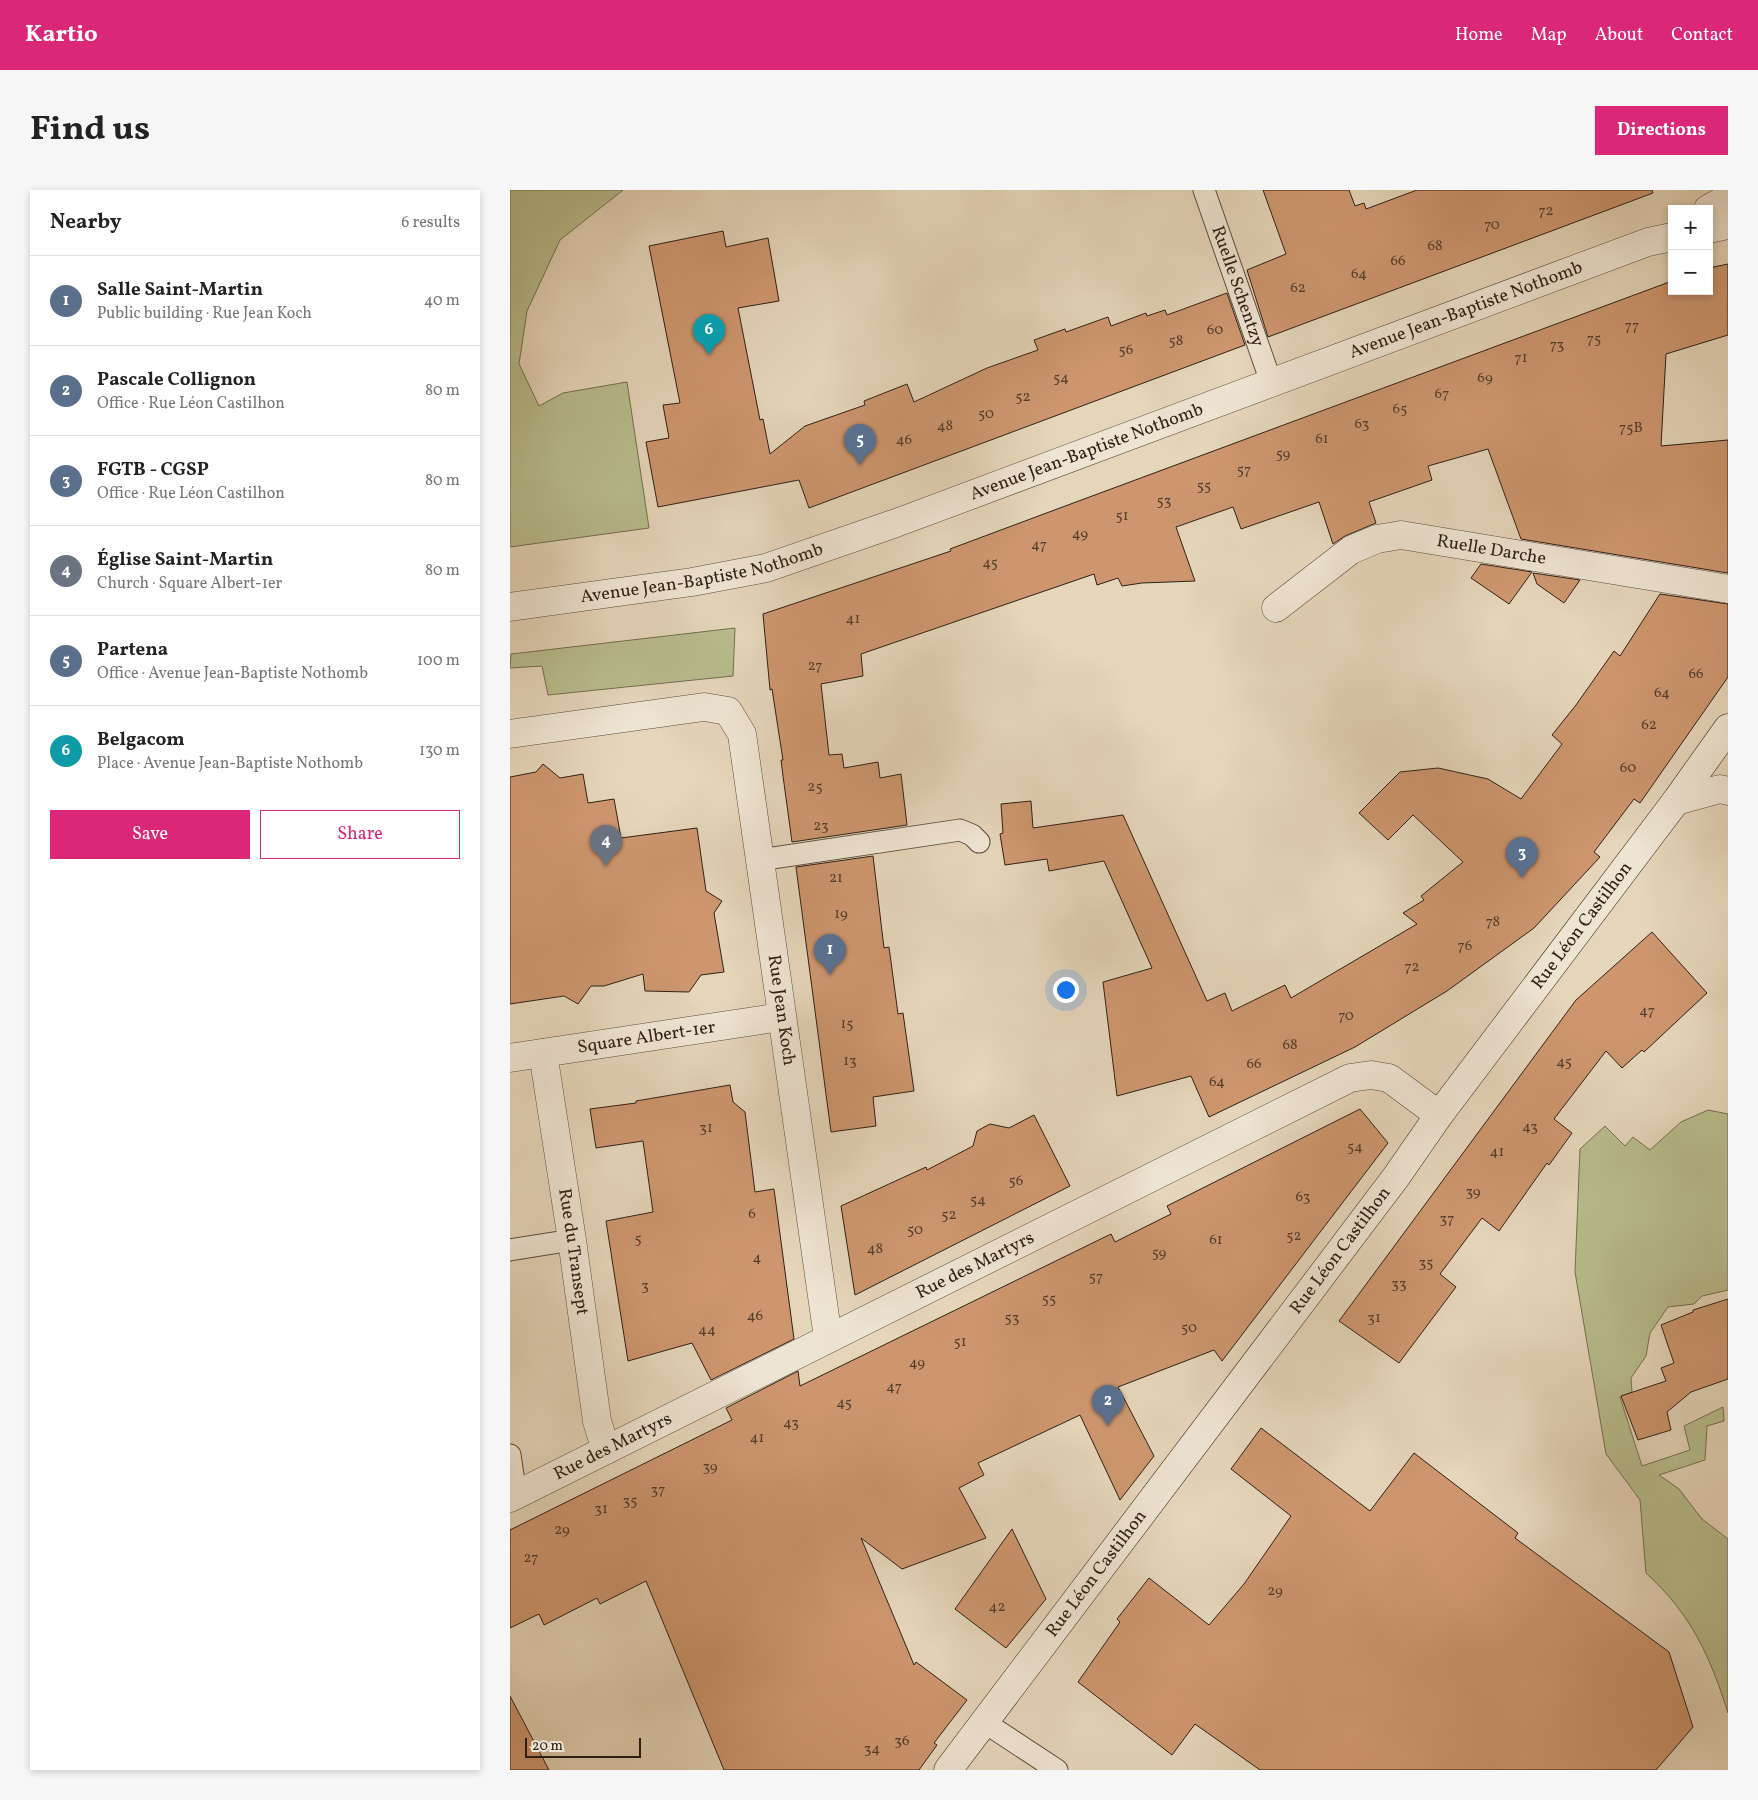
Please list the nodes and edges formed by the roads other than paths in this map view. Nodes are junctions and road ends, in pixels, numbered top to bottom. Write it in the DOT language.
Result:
graph roads {
  1 [pos="1204,190"];
  2 [pos="1728,198"];
  3 [pos="1713,206"];
  4 [pos="1728,225"];
  5 [pos="1713,228"];
  6 [pos="1660,240"];
  7 [pos="1271,382"];
  8 [pos="1728,589"];
  9 [pos="510,608"];
  10 [pos="1276,608"];
  11 [pos="1728,728"];
  12 [pos="510,734"];
  13 [pos="1728,791"];
  14 [pos="1676,801"];
  15 [pos="979,842"];
  16 [pos="759,860"];
  17 [pos="781,1017"];
  18 [pos="543,1053"];
  19 [pos="510,1058"];
  20 [pos="1439,1114"];
  21 [pos="572,1240"];
  22 [pos="510,1250"];
  23 [pos="828,1338"];
  24 [pos="606,1450"];
  25 [pos="510,1455"];
  26 [pos="513,1497"];
  27 [pos="984,1722"];
  28 [pos="948,1770"];
  29 [pos="1057,1770"];
  1 -- 7 [label="lane, Ruelle Schentzy"];
  2 -- 3 [label="street"];
  4 -- 5 [label="street"];
  6 -- 7 [label="street, Avenue Jean-Baptiste Nothomb"];
  7 -- 9 [label="street, Avenue Jean-Baptiste Nothomb"];
  8 -- 10 [label="street, Ruelle Darche"];
  11 -- 14 [label="street, Rue Léon Castilhon"];
  12 -- 16 [label="street, Rue Jean Koch"];
  13 -- 14 [label="street"];
  14 -- 20 [label="street, Rue Léon Castilhon"];
  15 -- 16 [label="lane"];
  16 -- 17 [label="street, Rue Jean Koch"];
  17 -- 18 [label="street, Square Albert-1er"];
  17 -- 23 [label="street, Rue Jean Koch"];
  18 -- 19 [label="street, Square Albert-1er"];
  18 -- 21 [label="street, Rue du Transept"];
  20 -- 23 [label="street, Rue des Martyrs"];
  20 -- 27 [label="street, Rue Léon Castilhon"];
  21 -- 22 [label="lane"];
  21 -- 24 [label="street, Rue du Transept"];
  23 -- 24 [label="street, Rue des Martyrs"];
  24 -- 26 [label="street, Rue des Martyrs"];
  25 -- 26 [label="lane"];
  27 -- 28 [label="street, Rue Léon Castilhon"];
  27 -- 29 [label="lane"];
}
